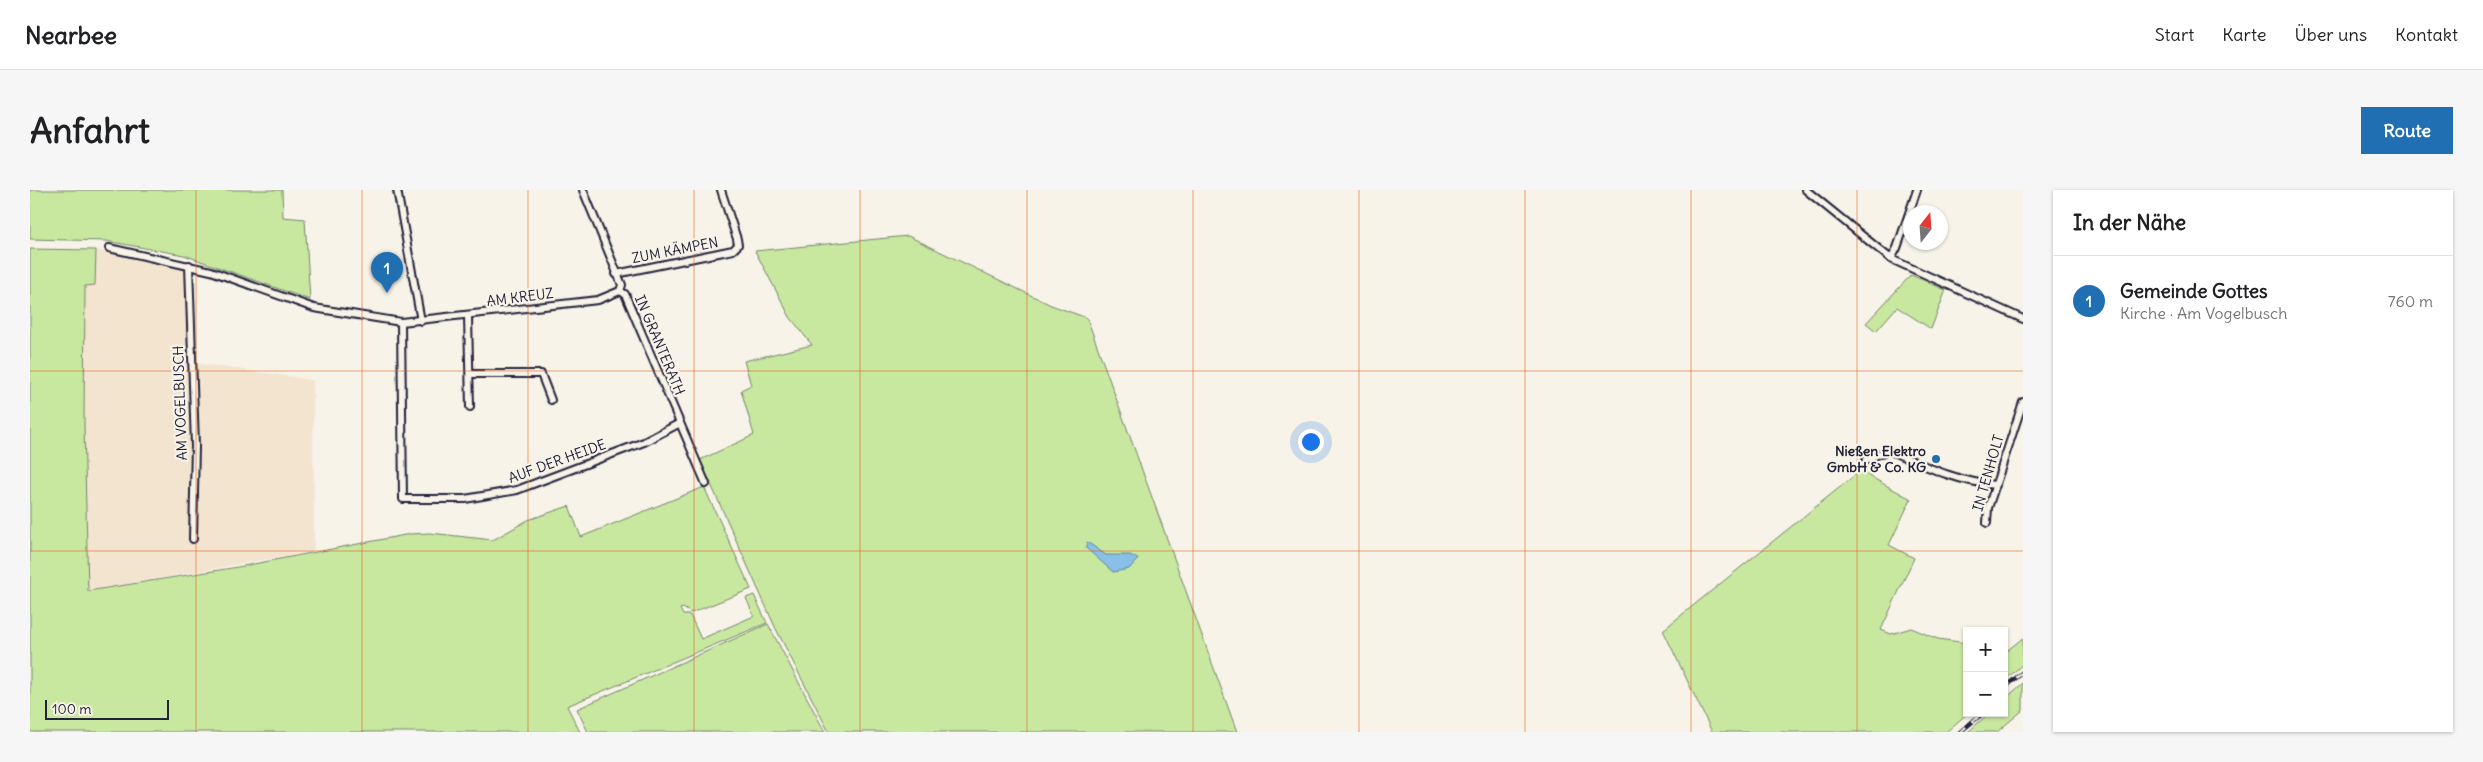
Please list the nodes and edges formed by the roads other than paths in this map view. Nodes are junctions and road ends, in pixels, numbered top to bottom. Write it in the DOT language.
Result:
graph roads {
  1 [pos="398,190"];
  2 [pos="583,190"];
  3 [pos="721,190"];
  4 [pos="1806,190"];
  5 [pos="1917,190"];
  6 [pos="109,248"];
  7 [pos="1891,259"];
  8 [pos="188,265"];
  9 [pos="616,274"];
  10 [pos="620,291"];
  11 [pos="468,316"];
  12 [pos="2023,319"];
  13 [pos="421,321"];
  14 [pos="401,322"];
  15 [pos="471,374"];
  16 [pos="552,400"];
  17 [pos="2023,402"];
  18 [pos="470,407"];
  19 [pos="680,423"];
  20 [pos="1866,460"];
  21 [pos="706,484"];
  22 [pos="1996,485"];
  23 [pos="1987,523"];
  24 [pos="193,539"];
  1 -- 13 [label="street"];
  2 -- 9 [label="street, IN GRANTERATH"];
  3 -- 9 [label="street, ZUM KÄMPEN"];
  4 -- 7 [label="street"];
  5 -- 7 [label="street"];
  6 -- 8 [label="street"];
  7 -- 12 [label="street"];
  8 -- 14 [label="street"];
  8 -- 24 [label="street, AM VOGELBUSCH"];
  9 -- 10 [label="street, IN GRANTERATH"];
  10 -- 11 [label="street, AM KREUZ"];
  10 -- 19 [label="street, IN GRANTERATH"];
  11 -- 13 [label="street, AM KREUZ"];
  11 -- 15 [label="street"];
  13 -- 14 [label="street"];
  14 -- 19 [label="street, AUF DER HEIDE"];
  15 -- 16 [label="street"];
  15 -- 18 [label="street"];
  17 -- 22 [label="street, IN TENHOLT"];
  19 -- 21 [label="street, IN GRANTERATH"];
  20 -- 22 [label="street"];
  22 -- 23 [label="street, IN TENHOLT"];
}
